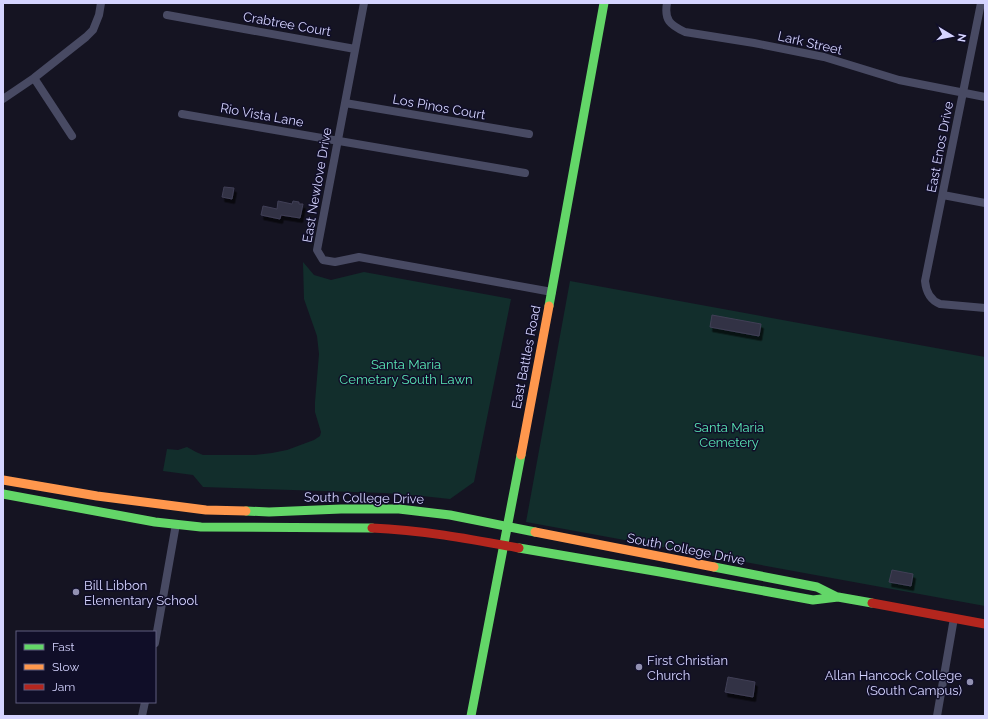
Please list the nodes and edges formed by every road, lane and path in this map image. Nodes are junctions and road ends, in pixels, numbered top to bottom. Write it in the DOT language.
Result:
graph roads {
  1 [pos="101,3"];
  2 [pos="364,3"];
  3 [pos="604,3"];
  4 [pos="981,3"];
  5 [pos="667,5"];
  6 [pos="166,15"];
  7 [pos="355,49"];
  8 [pos="34,78"];
  9 [pos="962,93"];
  10 [pos="985,97"];
  11 [pos="3,99"];
  12 [pos="345,103"];
  13 [pos="182,114"];
  14 [pos="529,134"];
  15 [pos="72,136"];
  16 [pos="337,141"];
  17 [pos="525,173"];
  18 [pos="943,195"];
  19 [pos="985,203"];
  20 [pos="552,292"];
  21 [pos="985,308"];
  22 [pos="3,480"];
  23 [pos="3,494"];
  24 [pos="176,524"];
  25 [pos="507,526"];
  26 [pos="503,545"];
  27 [pos="838,597"];
  28 [pos="954,618"];
  29 [pos="985,624"];
  30 [pos="156,637"];
  31 [pos="145,703"];
  32 [pos="142,716"];
  33 [pos="471,716"];
  34 [pos="937,716"];
  1 -- 8 [label="street"];
  2 -- 7 [label="street, East Newlove Drive"];
  3 -- 20 [label="street, East Battles Road"];
  4 -- 9 [label="street, East Enos Drive"];
  5 -- 9 [label="street, Lark Street"];
  6 -- 7 [label="street, Crabtree Court"];
  7 -- 12 [label="street, East Newlove Drive"];
  8 -- 11 [label="street"];
  8 -- 15 [label="street"];
  9 -- 10 [label="street"];
  9 -- 18 [label="street, East Enos Drive"];
  12 -- 14 [label="street, Los Pinos Court"];
  12 -- 16 [label="street, East Newlove Drive"];
  13 -- 16 [label="street, Rio Vista Lane"];
  16 -- 17 [label="street, Rio Vista Lane"];
  16 -- 20 [label="street, East Newlove Drive"];
  18 -- 19 [label="street"];
  18 -- 21 [label="street, East Enos Drive"];
  20 -- 25 [label="street, East Battles Road"];
  22 -- 25 [label="street, South College Drive"];
  23 -- 24 [label="street, South College Drive"];
  24 -- 26 [label="street, South College Drive"];
  24 -- 30 [label="street"];
  25 -- 26 [label="street, East Battles Road"];
  25 -- 27 [label="street, South College Drive"];
  26 -- 27 [label="street, South College Drive"];
  26 -- 33 [label="street, East Battles Road"];
  27 -- 28 [label="street, South College Drive"];
  28 -- 29 [label="street, South College Drive"];
  28 -- 34 [label="street"];
  31 -- 32 [label="street"];
}
